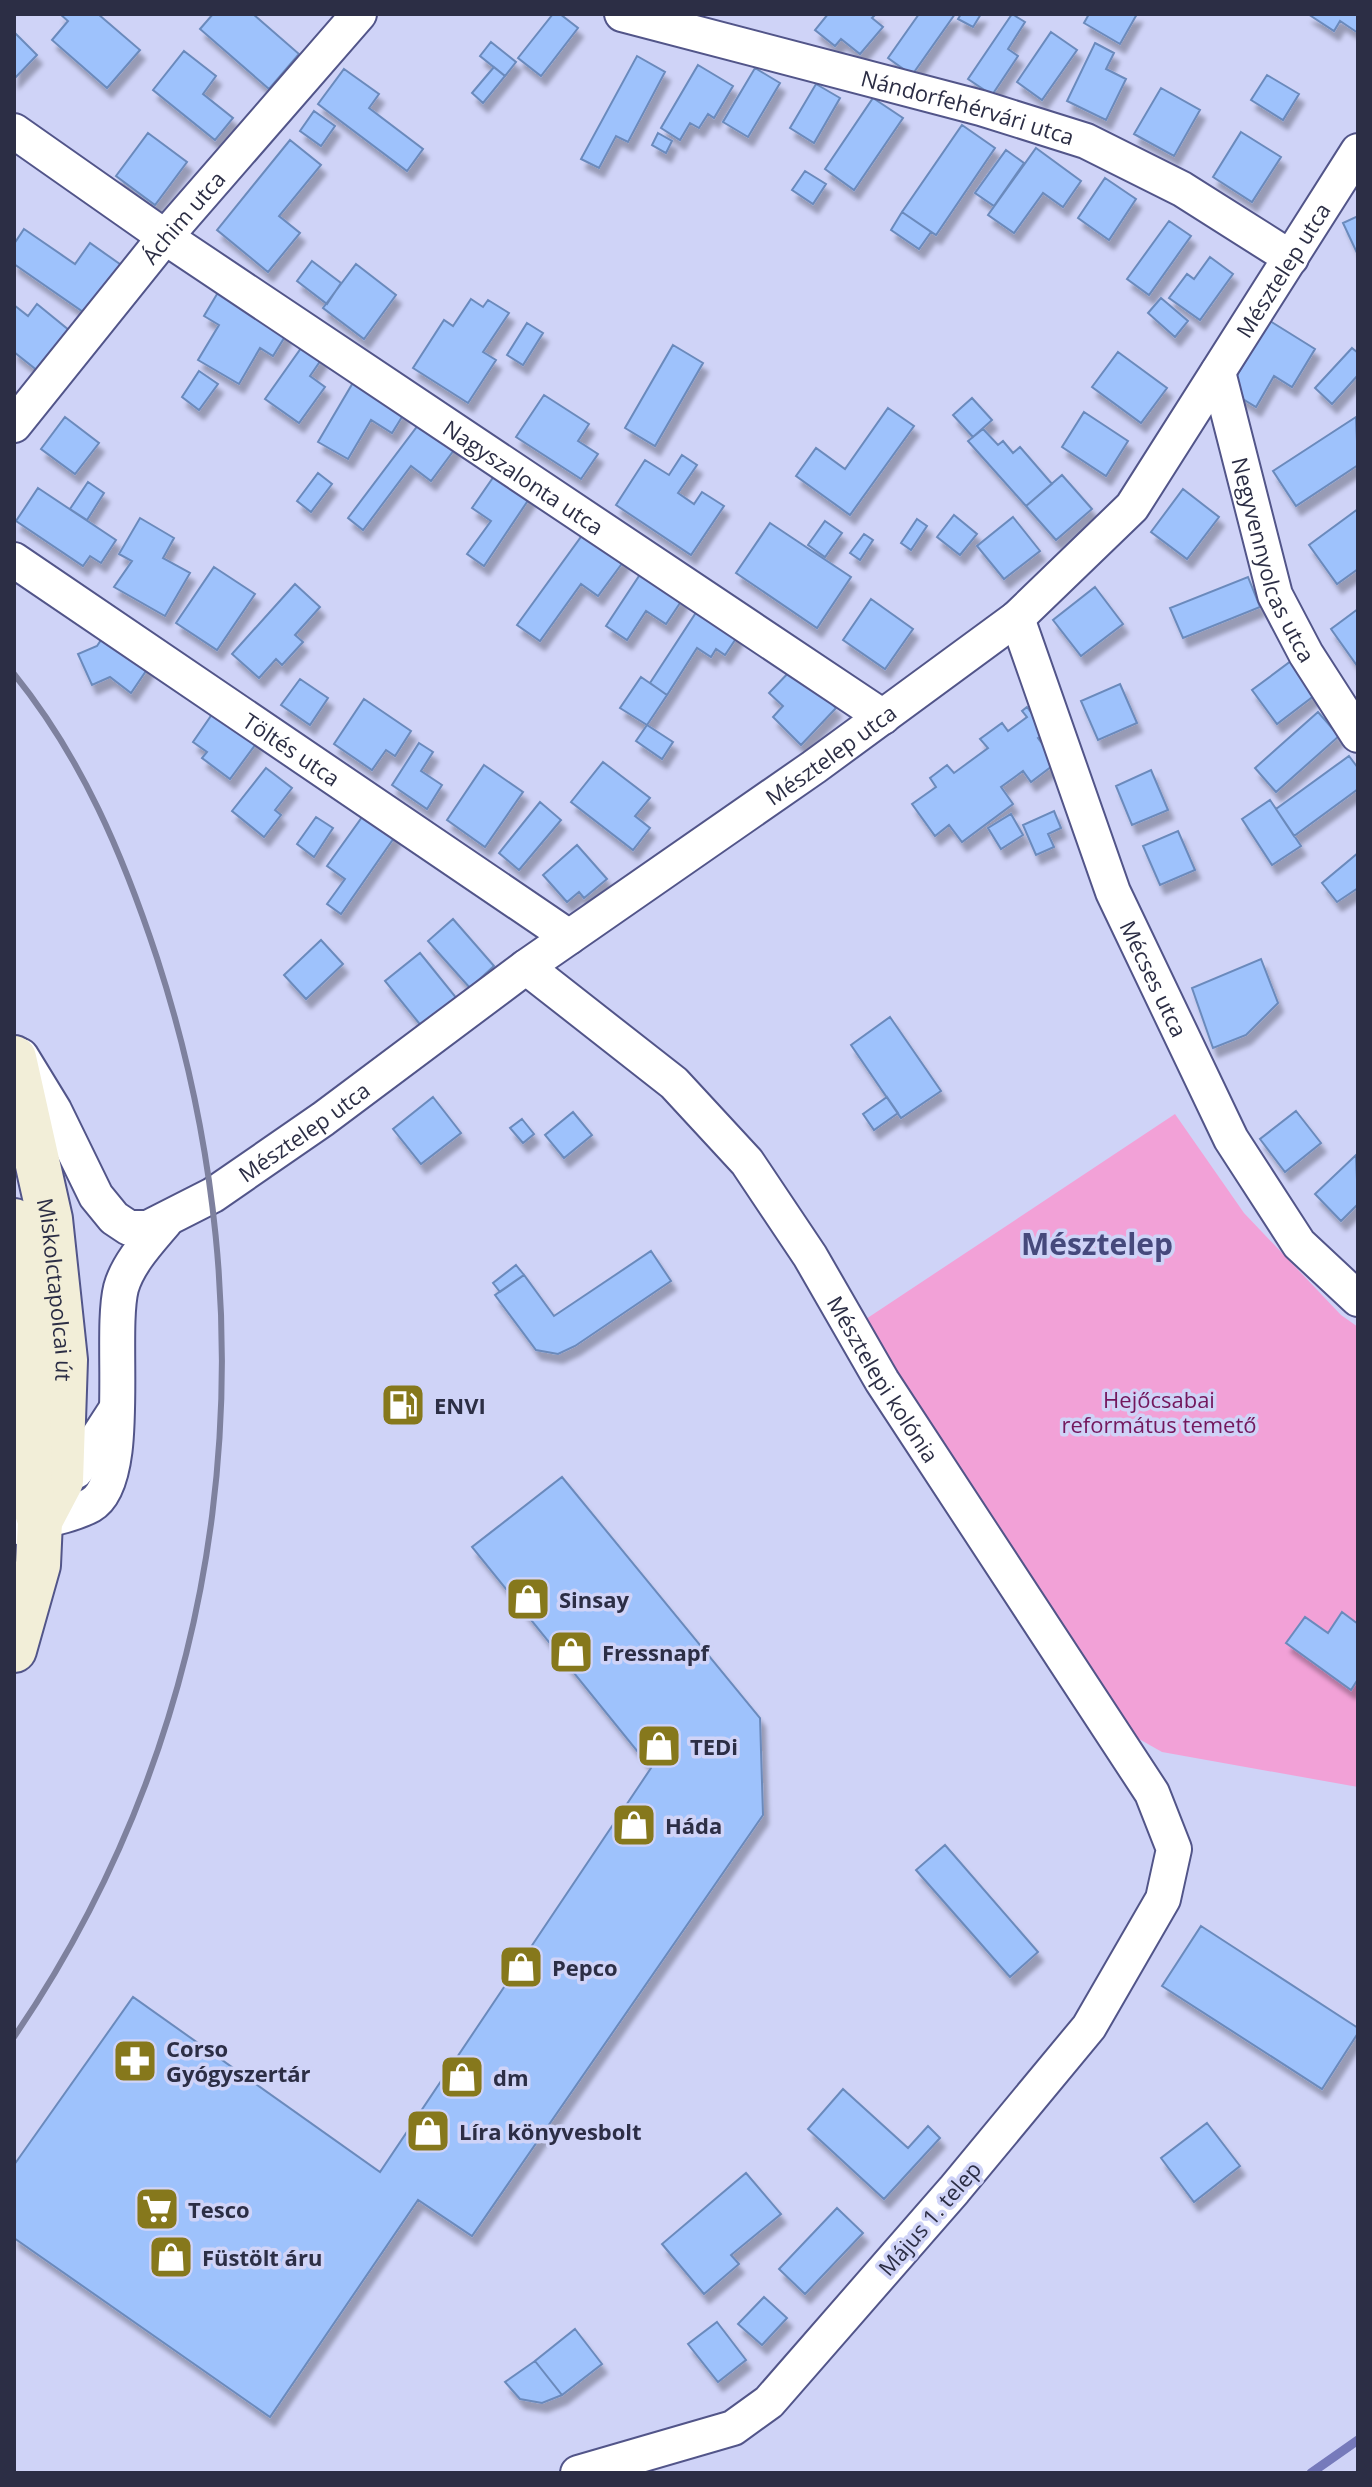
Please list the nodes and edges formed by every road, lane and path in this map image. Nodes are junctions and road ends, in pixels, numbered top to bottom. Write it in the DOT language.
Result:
graph roads {
  1 [pos="359,14"];
  2 [pos="622,14"];
  3 [pos="14,131"];
  4 [pos="1358,151"];
  5 [pos="165,237"];
  6 [pos="1291,258"];
  7 [pos="1218,372"];
  8 [pos="14,425"];
  9 [pos="14,560"];
  10 [pos="1017,618"];
  11 [pos="883,717"];
  12 [pos="1358,735"];
  13 [pos="569,937"];
  14 [pos="526,967"];
  15 [pos="14,1045"];
  16 [pos="14,1058"];
  17 [pos="14,1221"];
  18 [pos="165,1222"];
  19 [pos="1358,1299"];
  20 [pos="115,1411"];
  21 [pos="22,1433"];
  22 [pos="32,1501"];
  23 [pos="14,1650"];
  24 [pos="1174,1849"];
  25 [pos="578,2473"];
  1 -- 5 [label="street, Áchim utca"];
  2 -- 6 [label="street, Nándorfehérvári utca"];
  3 -- 5 [label="street, Nagyszalonta utca"];
  4 -- 6 [label="street, Mésztelep utca"];
  5 -- 8 [label="street, Áchim utca"];
  5 -- 11 [label="street, Nagyszalonta utca"];
  6 -- 7 [label="street, Mésztelep utca"];
  7 -- 10 [label="street, Mésztelep utca"];
  7 -- 12 [label="street, Negyvennyolcas utca"];
  9 -- 13 [label="street, Töltés utca"];
  10 -- 11 [label="street, Mésztelep utca"];
  10 -- 19 [label="street, Mécses utca"];
  11 -- 13 [label="street, Mésztelep utca"];
  13 -- 14 [label="street, Mésztelep utca"];
  14 -- 18 [label="street, Mésztelep utca"];
  14 -- 24 [label="street, Mésztelepi kolónia"];
  15 -- 18 [label="street, Mésztelep utca"];
  16 -- 22 [label="street, Miskolctapolcai út"];
  17 -- 21 [label="street, Miskolctapolcai út"];
  18 -- 20 [label="street, Mésztelep utca"];
  20 -- 22 [label="street"];
  20 -- 22 [label="street, Mésztelep utca"];
  21 -- 22 [label="street, Miskolctapolcai út"];
  22 -- 23 [label="street, Miskolctapolcai út"];
  24 -- 25 [label="street, Május 1. telep"];
}
